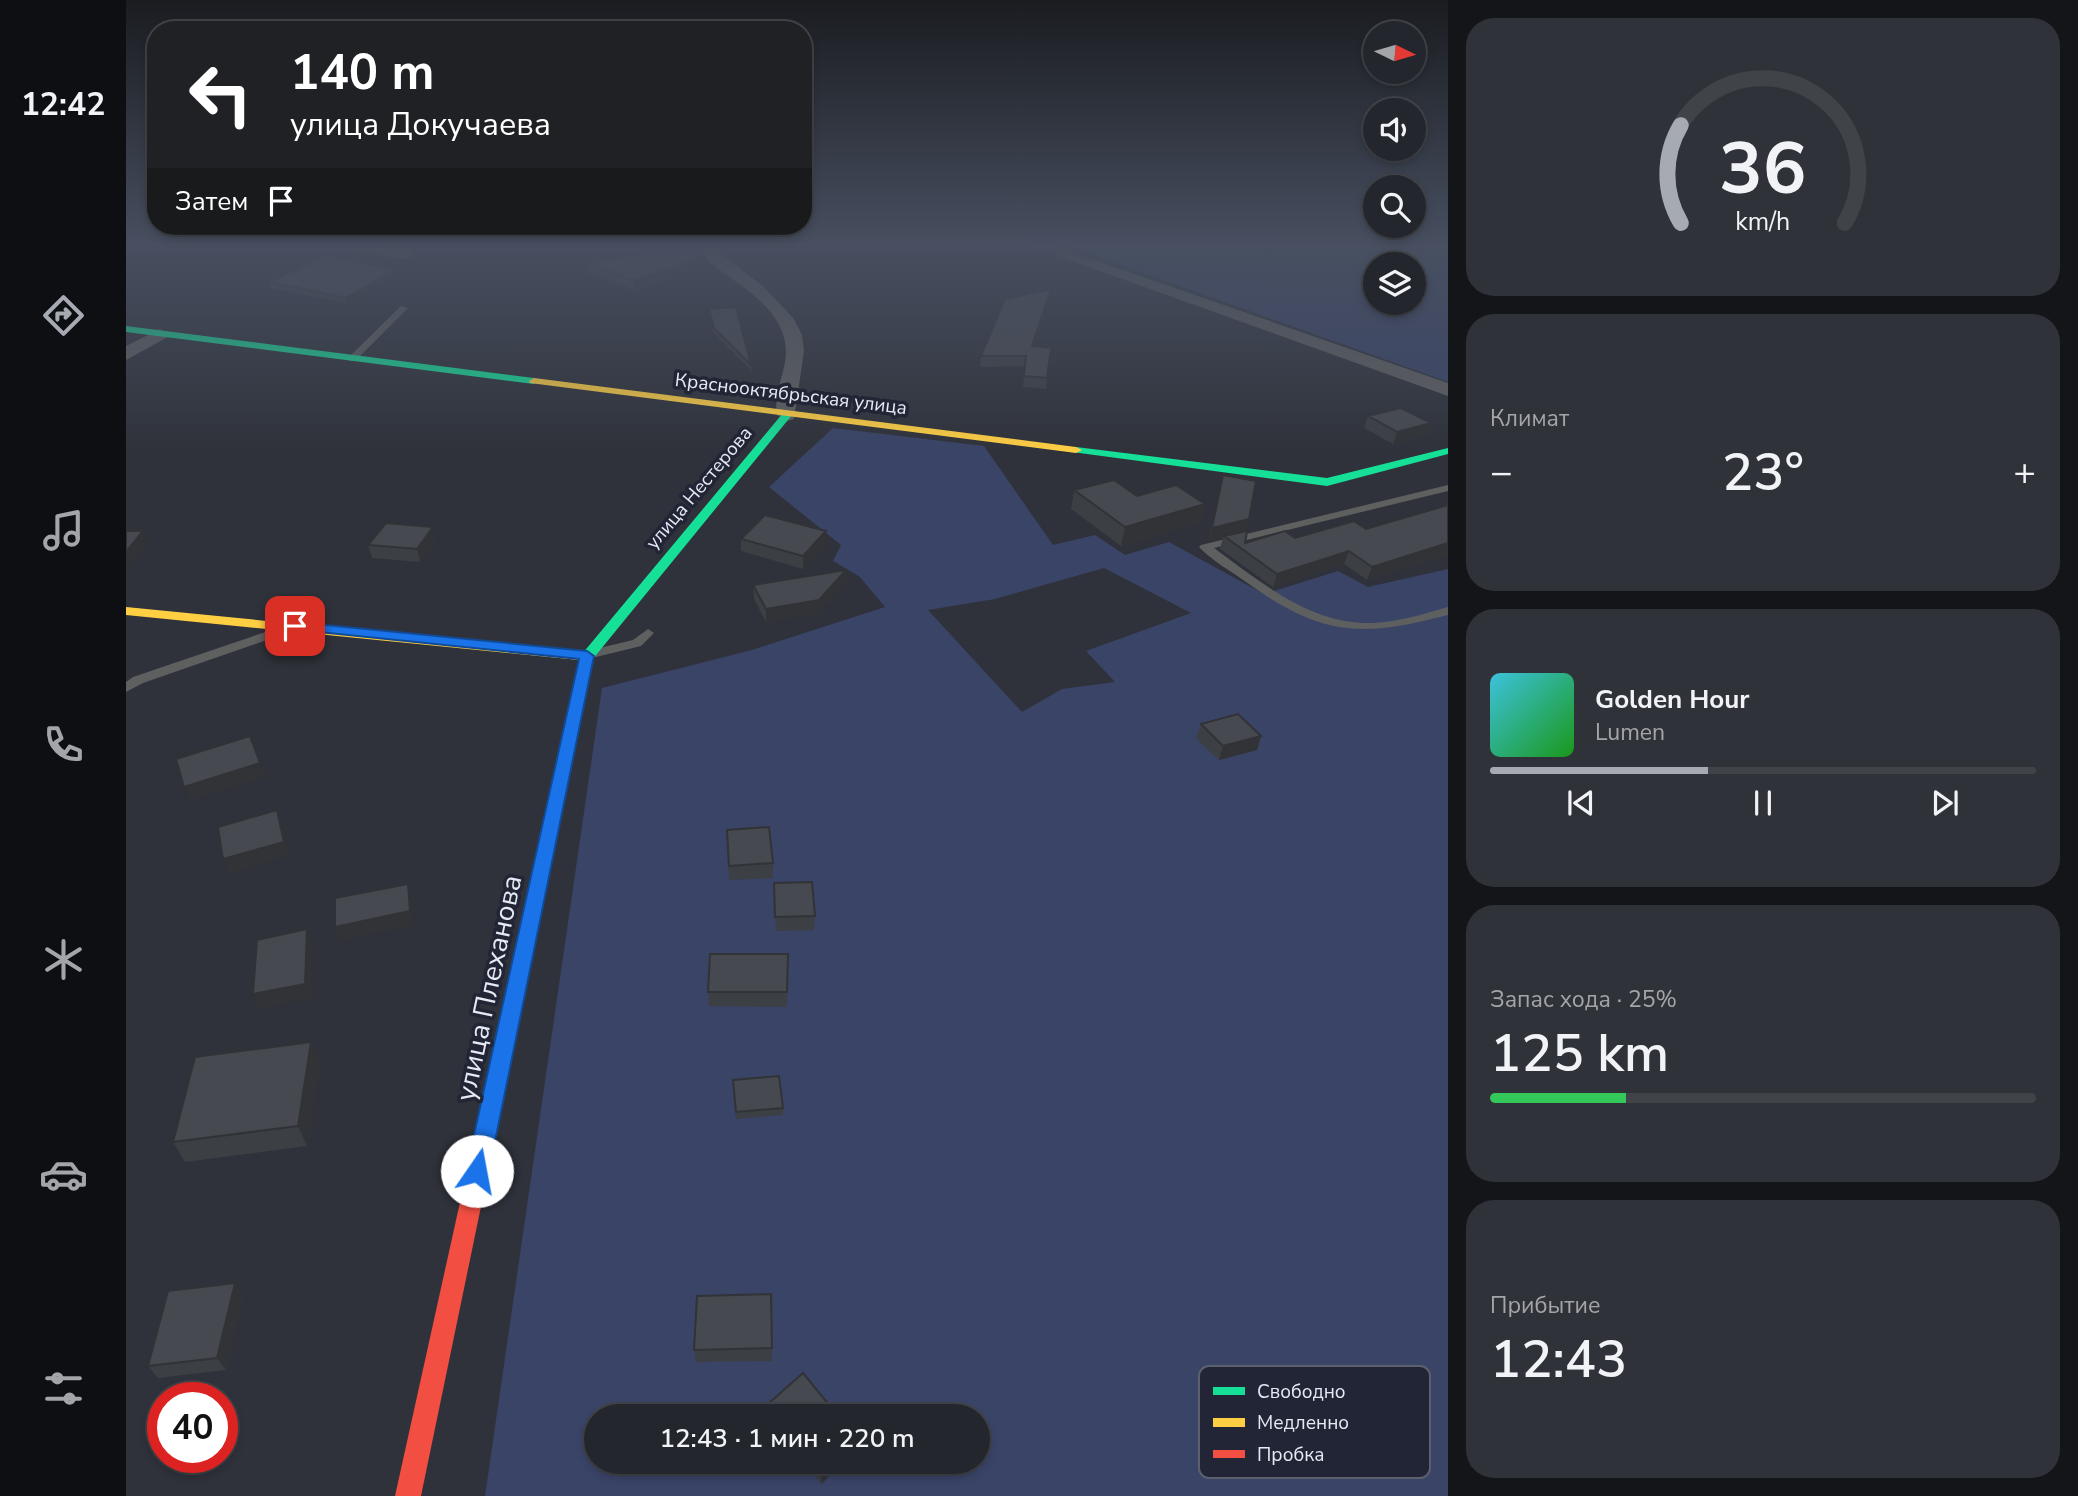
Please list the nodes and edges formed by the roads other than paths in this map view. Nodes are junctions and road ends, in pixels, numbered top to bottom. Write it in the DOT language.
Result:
graph roads {
  1 [pos="398,314"];
  2 [pos="781,314"];
  3 [pos="1231,314"];
  4 [pos="126,330"];
  5 [pos="160,334"];
  6 [pos="126,354"];
  7 [pos="352,359"];
  8 [pos="1448,390"];
  9 [pos="787,415"];
  10 [pos="1448,451"];
  11 [pos="1448,488"];
  12 [pos="126,611"];
  13 [pos="1448,611"];
  14 [pos="295,626"];
  15 [pos="648,633"];
  16 [pos="587,656"];
  17 [pos="126,688"];
  18 [pos="408,1496"];
  1 -- 7 [label="lane"];
  2 -- 9 [label="street"];
  3 -- 8 [label="street"];
  4 -- 5 [label="street, Краснооктябрьская улица"];
  5 -- 6 [label="street"];
  5 -- 7 [label="street, Краснооктябрьская улица"];
  7 -- 9 [label="street, Краснооктябрьская улица"];
  9 -- 10 [label="street, Краснооктябрьская улица"];
  9 -- 16 [label="street, улица Нестерова"];
  11 -- 13 [label="lane"];
  12 -- 14 [label="street"];
  14 -- 16 [label="street"];
  14 -- 17 [label="lane"];
  15 -- 16 [label="lane"];
  16 -- 18 [label="street, улица Плеханова"];
}
